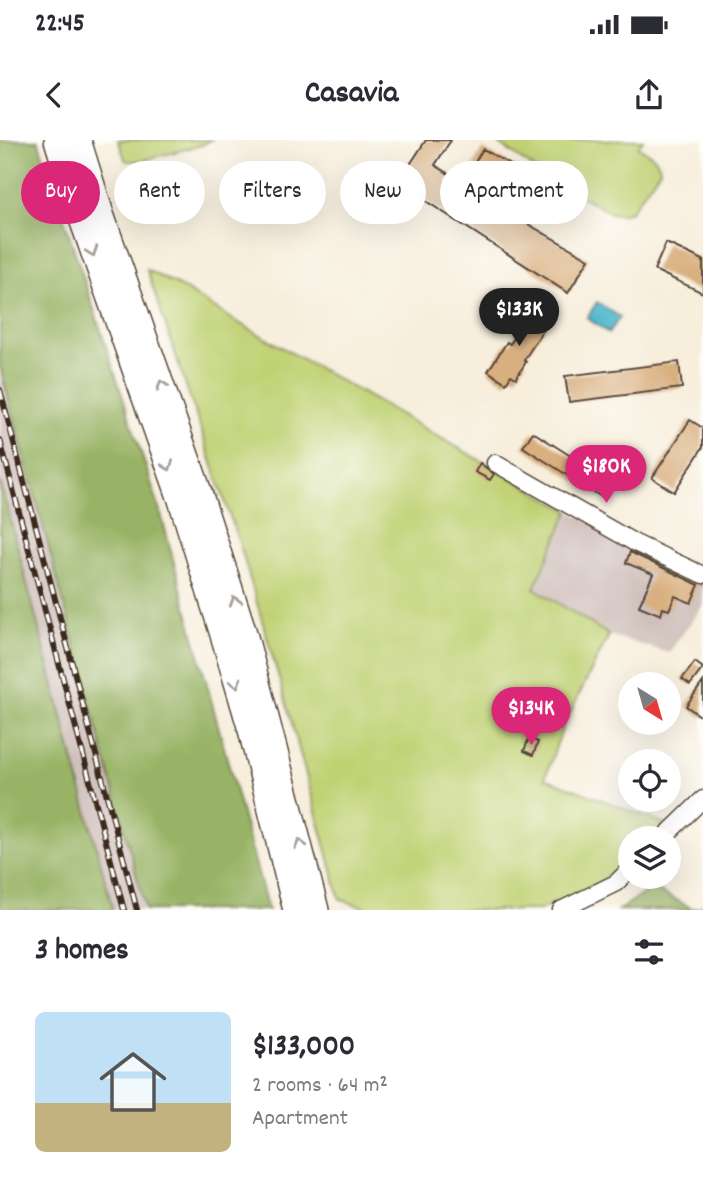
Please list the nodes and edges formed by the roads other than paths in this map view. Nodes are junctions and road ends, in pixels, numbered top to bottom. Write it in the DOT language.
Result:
graph roads {
  1 [pos="56,140"];
  2 [pos="79,140"];
  3 [pos="495,463"];
  4 [pos="703,575"];
  5 [pos="703,799"];
  6 [pos="675,826"];
  7 [pos="618,881"];
  8 [pos="295,910"];
  9 [pos="317,910"];
  10 [pos="561,910"];
  1 -- 8 [label="highway, one-way"];
  9 -- 2 [label="highway, one-way"];
  3 -- 4 [label="street"];
  5 -- 6 [label="street"];
  7 -- 10 [label="street"];
}
